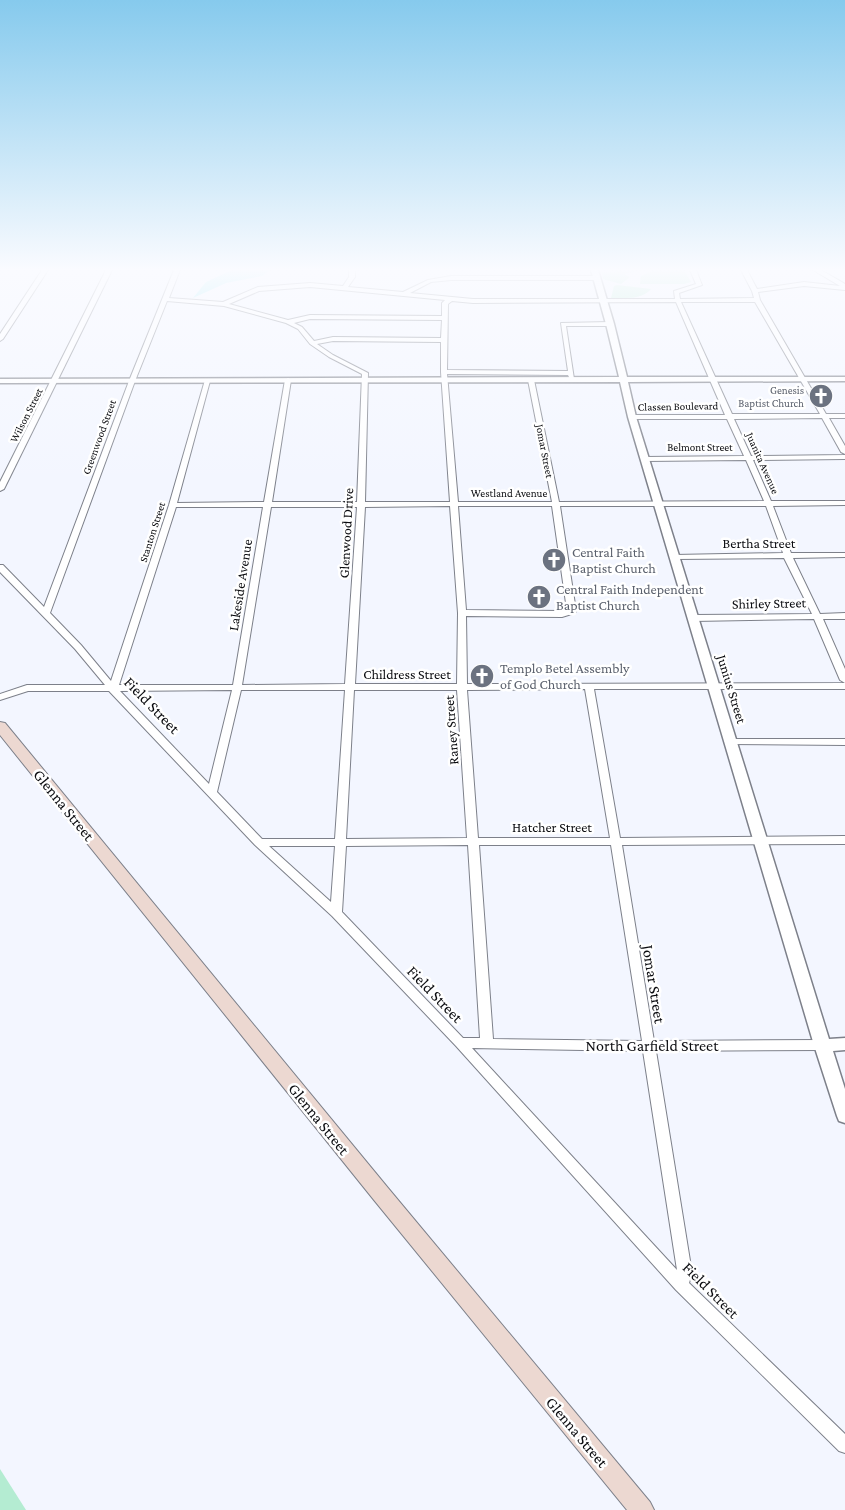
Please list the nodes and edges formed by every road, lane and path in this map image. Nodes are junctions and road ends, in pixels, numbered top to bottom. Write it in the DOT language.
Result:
graph roads {
  1 [pos="75,340"];
  2 [pos="149,340"];
  3 [pos="325,340"];
  4 [pos="445,340"];
  5 [pos="566,340"];
  6 [pos="614,340"];
  7 [pos="696,340"];
  8 [pos="781,340"];
  9 [pos="312,343"];
  10 [pos="444,376"];
  11 [pos="572,376"];
  12 [pos="622,379"];
  13 [pos="713,379"];
  14 [pos="804,379"];
  15 [pos="845,379"];
  16 [pos="207,380"];
  17 [pos="288,380"];
  18 [pos="365,380"];
  19 [pos="531,380"];
  20 [pos="0,381"];
  21 [pos="55,381"];
  22 [pos="132,381"];
  23 [pos="730,416"];
  24 [pos="824,416"];
  25 [pos="845,416"];
  26 [pos="632,417"];
  27 [pos="845,452"];
  28 [pos="845,457"];
  29 [pos="747,458"];
  30 [pos="645,459"];
  31 [pos="0,489"];
  32 [pos="845,503"];
  33 [pos="556,504"];
  34 [pos="769,504"];
  35 [pos="361,505"];
  36 [pos="455,505"];
  37 [pos="660,505"];
  38 [pos="173,506"];
  39 [pos="267,506"];
  40 [pos="845,556"];
  41 [pos="674,557"];
  42 [pos="788,557"];
  43 [pos="0,567"];
  44 [pos="46,612"];
  45 [pos="462,613"];
  46 [pos="817,616"];
  47 [pos="845,616"];
  48 [pos="693,618"];
  49 [pos="845,680"];
  50 [pos="845,686"];
  51 [pos="462,687"];
  52 [pos="589,687"];
  53 [pos="714,687"];
  54 [pos="237,688"];
  55 [pos="351,688"];
  56 [pos="113,689"];
  57 [pos="0,697"];
  58 [pos="0,726"];
  59 [pos="731,742"];
  60 [pos="845,742"];
  61 [pos="212,792"];
  62 [pos="760,840"];
  63 [pos="845,840"];
  64 [pos="474,842"];
  65 [pos="617,842"];
  66 [pos="259,843"];
  67 [pos="339,843"];
  68 [pos="336,913"];
  69 [pos="460,1042"];
  70 [pos="487,1042"];
  71 [pos="845,1044"];
  72 [pos="822,1045"];
  73 [pos="647,1046"];
  74 [pos="845,1116"];
  75 [pos="681,1285"];
  76 [pos="845,1445"];
  77 [pos="642,1510"];
  1 -- 21 [label="street, Wilson Street"];
  2 -- 22 [label="street, Greenwood Street"];
  3 -- 9 [label="street"];
  4 -- 10 [label="street, Raney Street"];
  5 -- 11 [label="street"];
  6 -- 12 [label="street, Junius Street"];
  7 -- 13 [label="street, Juanita Avenue"];
  8 -- 14 [label="street"];
  9 -- 18 [label="street"];
  10 -- 11 [label="street"];
  10 -- 18 [label="street"];
  10 -- 19 [label="street"];
  10 -- 36 [label="street, Raney Street"];
  11 -- 12 [label="street"];
  11 -- 19 [label="street"];
  12 -- 13 [label="street"];
  12 -- 26 [label="street, Junius Street"];
  13 -- 14 [label="street"];
  13 -- 23 [label="street, Juanita Avenue"];
  14 -- 15 [label="street"];
  14 -- 24 [label="street"];
  16 -- 17 [label="street"];
  16 -- 22 [label="street"];
  16 -- 38 [label="street, Stanton Street"];
  17 -- 18 [label="street"];
  17 -- 39 [label="street, Lakeside Avenue"];
  18 -- 35 [label="street, Glenwood Drive"];
  19 -- 33 [label="street, Jomar Street"];
  20 -- 21 [label="street"];
  21 -- 22 [label="street"];
  21 -- 31 [label="street, Wilson Street"];
  22 -- 44 [label="street, Greenwood Street"];
  23 -- 24 [label="street, Classen Boulevard"];
  23 -- 26 [label="street, Classen Boulevard"];
  23 -- 29 [label="street, Juanita Avenue"];
  24 -- 25 [label="street, Classen Boulevard"];
  24 -- 27 [label="street"];
  26 -- 30 [label="street, Junius Street"];
  28 -- 29 [label="street, Belmont Street"];
  29 -- 30 [label="street, Belmont Street"];
  29 -- 34 [label="street, Juanita Avenue"];
  30 -- 37 [label="street, Junius Street"];
  32 -- 34 [label="street, Westland Avenue"];
  33 -- 36 [label="street, Westland Avenue"];
  33 -- 37 [label="street, Westland Avenue"];
  33 -- 45 [label="street, Jomar Street"];
  34 -- 37 [label="street, Westland Avenue"];
  34 -- 42 [label="street, Juanita Avenue"];
  35 -- 36 [label="street, Westland Avenue"];
  35 -- 39 [label="street, Westland Avenue"];
  35 -- 55 [label="street, Glenwood Drive"];
  36 -- 45 [label="street, Raney Street"];
  37 -- 41 [label="street, Junius Street"];
  38 -- 39 [label="street, Westland Avenue"];
  38 -- 56 [label="street, Stanton Street"];
  39 -- 54 [label="street, Lakeside Avenue"];
  40 -- 42 [label="street, Bertha Street"];
  41 -- 42 [label="street, Bertha Street"];
  41 -- 48 [label="street, Junius Street"];
  42 -- 46 [label="street, Juanita Avenue"];
  43 -- 44 [label="street, Field Street"];
  44 -- 56 [label="street, Field Street"];
  45 -- 51 [label="street, Raney Street"];
  46 -- 47 [label="street, Shirley Street"];
  46 -- 48 [label="street, Shirley Street"];
  46 -- 49 [label="street, Juanita Avenue"];
  48 -- 53 [label="street, Junius Street"];
  50 -- 53 [label="street, Childress Street"];
  51 -- 52 [label="street, Childress Street"];
  51 -- 55 [label="street, Childress Street"];
  51 -- 64 [label="street, Raney Street"];
  52 -- 53 [label="street, Childress Street"];
  52 -- 65 [label="street, Jomar Street"];
  53 -- 59 [label="street, Junius Street"];
  54 -- 55 [label="street, Childress Street"];
  54 -- 56 [label="street, Childress Street"];
  54 -- 61 [label="street, Lakeside Avenue"];
  55 -- 67 [label="street, Glenwood Drive"];
  56 -- 57 [label="street, Childress Street"];
  56 -- 61 [label="street, Field Street"];
  58 -- 77 [label="main road, Glenna Street"];
  59 -- 60 [label="street"];
  59 -- 62 [label="street, Junius Street"];
  61 -- 66 [label="street, Field Street"];
  62 -- 63 [label="street, Hatcher Street"];
  62 -- 65 [label="street, Hatcher Street"];
  62 -- 72 [label="street, Junius Street"];
  64 -- 65 [label="street, Hatcher Street"];
  64 -- 67 [label="street, Hatcher Street"];
  64 -- 70 [label="street, Raney Street"];
  65 -- 73 [label="street, Jomar Street"];
  66 -- 67 [label="street, Hatcher Street"];
  66 -- 68 [label="street, Field Street"];
  67 -- 68 [label="street, Glenwood Drive"];
  68 -- 69 [label="street, Field Street"];
  69 -- 70 [label="street, North Garfield Street"];
  69 -- 75 [label="street, Field Street"];
  70 -- 73 [label="street, North Garfield Street"];
  71 -- 72 [label="street, North Garfield Street"];
  72 -- 73 [label="street, North Garfield Street"];
  72 -- 74 [label="street, Junius Street"];
  73 -- 75 [label="street, Jomar Street"];
  75 -- 76 [label="street, Field Street"];
}
